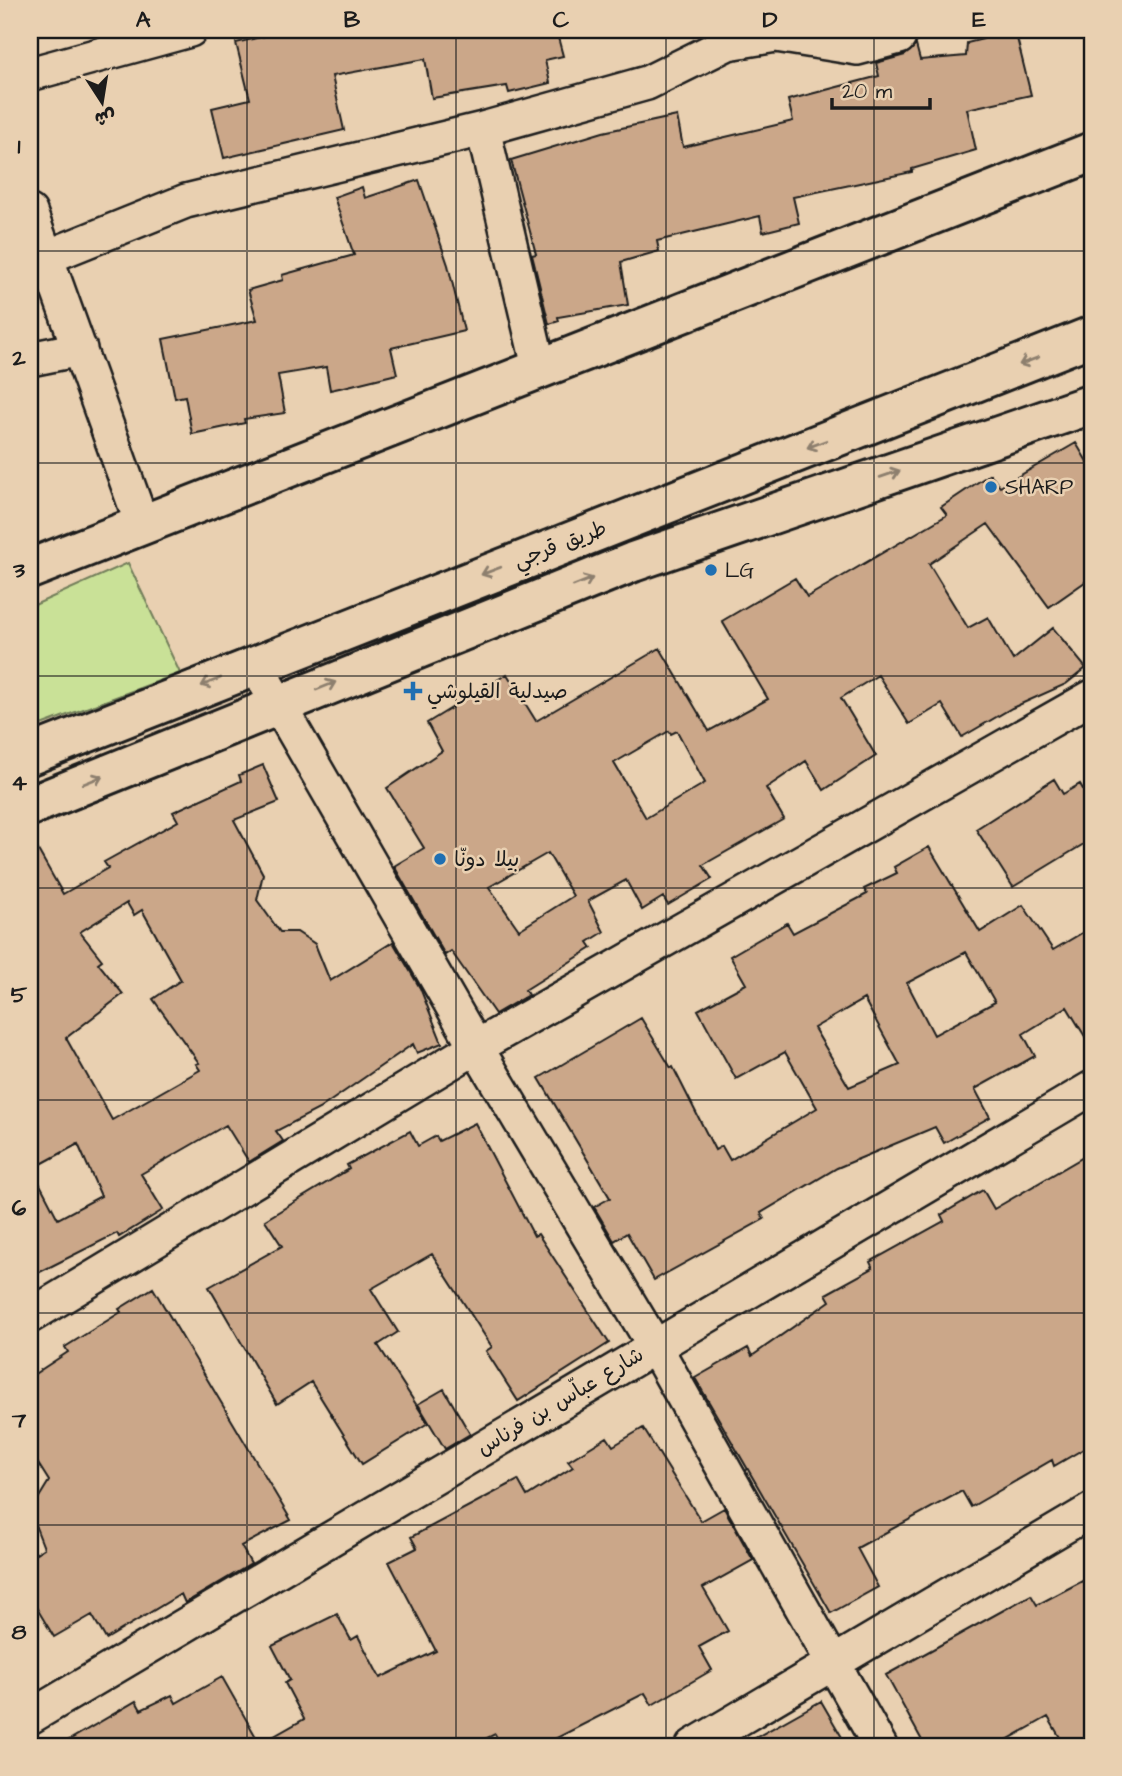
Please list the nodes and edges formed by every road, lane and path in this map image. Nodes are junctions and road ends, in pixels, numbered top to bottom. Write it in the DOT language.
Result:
graph roads {
  1 [pos="190,30"];
  2 [pos="899,37"];
  3 [pos="30,74"];
  4 [pos="483,129"];
  5 [pos="1086,148"];
  6 [pos="30,212"];
  7 [pos="47,257"];
  8 [pos="1092,336"];
  9 [pos="80,349"];
  10 [pos="30,359"];
  11 [pos="539,368"];
  12 [pos="1090,409"];
  13 [pos="142,524"];
  14 [pos="30,569"];
  15 [pos="255,664"];
  16 [pos="1092,696"];
  17 [pos="280,704"];
  18 [pos="30,755"];
  19 [pos="30,806"];
  20 [pos="476,1047"];
  21 [pos="1092,1088"];
  22 [pos="30,1316"];
  23 [pos="654,1345"];
  24 [pos="1092,1510"];
  25 [pos="832,1663"];
  26 [pos="30,1717"];
  27 [pos="693,1746"];
  28 [pos="880,1746"];
  1 -- 3 [label="street"];
  2 -- 4 [label="street"];
  4 -- 7 [label="street"];
  4 -- 11 [label="street"];
  5 -- 11 [label="main road"];
  6 -- 7 [label="street"];
  7 -- 9 [label="street"];
  8 -- 15 [label="main road, طريق قرجي, one-way"];
  9 -- 10 [label="street"];
  9 -- 13 [label="street"];
  11 -- 13 [label="main road"];
  17 -- 12 [label="main road, طريق قرجي, one-way"];
  13 -- 14 [label="main road"];
  15 -- 17 [label="street"];
  15 -- 18 [label="main road, طريق قرجي, one-way"];
  16 -- 20 [label="street"];
  19 -- 17 [label="main road, طريق قرجي, one-way"];
  17 -- 20 [label="street"];
  20 -- 22 [label="street"];
  20 -- 23 [label="street"];
  21 -- 23 [label="street, شارع عباّس بن فرناس"];
  23 -- 25 [label="street"];
  23 -- 26 [label="street, شارع عباّس بن فرناس"];
  24 -- 25 [label="street"];
  25 -- 27 [label="street"];
  25 -- 28 [label="street"];
}
